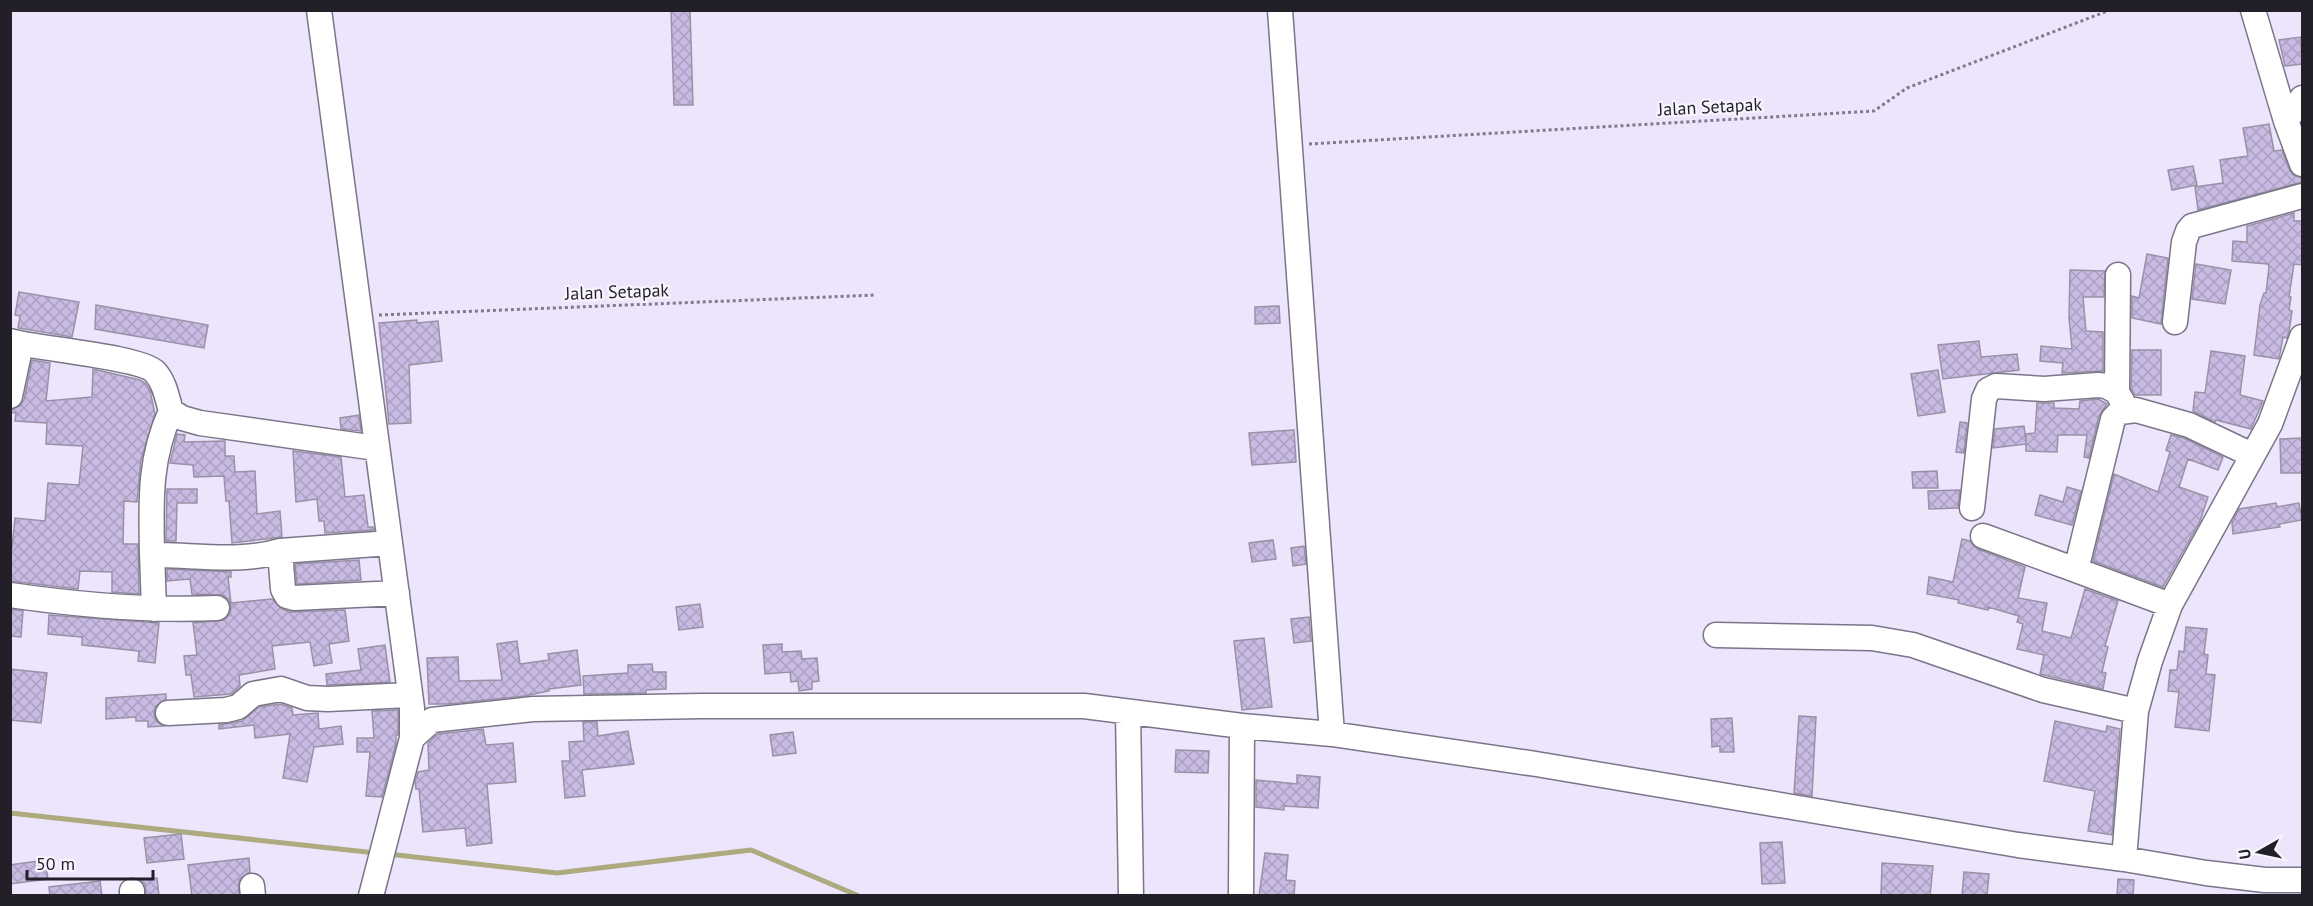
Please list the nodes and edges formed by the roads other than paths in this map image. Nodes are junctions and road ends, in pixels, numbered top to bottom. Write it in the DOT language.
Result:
graph roads {
  1 [pos="319,10"];
  2 [pos="1280,10"];
  3 [pos="2253,10"];
  4 [pos="2302,98"];
  5 [pos="2286,121"];
  6 [pos="2302,164"];
  7 [pos="2302,196"];
  8 [pos="2118,275"];
  9 [pos="2175,322"];
  10 [pos="2302,337"];
  11 [pos="16,343"];
  12 [pos="10,396"];
  13 [pos="2122,401"];
  14 [pos="171,411"];
  15 [pos="376,448"];
  16 [pos="2252,455"];
  17 [pos="1972,508"];
  18 [pos="1983,537"];
  19 [pos="390,543"];
  20 [pos="280,551"];
  21 [pos="152,553"];
  22 [pos="2076,570"];
  23 [pos="397,593"];
  24 [pos="10,595"];
  25 [pos="2170,605"];
  26 [pos="217,608"];
  27 [pos="154,609"];
  28 [pos="1716,634"];
  29 [pos="418,708"];
  30 [pos="2136,711"];
  31 [pos="168,712"];
  32 [pos="1128,712"];
  33 [pos="1242,726"];
  34 [pos="1332,734"];
  35 [pos="2124,859"];
  36 [pos="2302,880"];
  37 [pos="371,896"];
  38 [pos="1131,896"];
  39 [pos="1240,896"];
  1 -- 15 [label="street"];
  2 -- 34 [label="street"];
  3 -- 5 [label="street"];
  4 -- 5 [label="street"];
  5 -- 6 [label="street"];
  7 -- 9 [label="street"];
  8 -- 13 [label="street"];
  10 -- 16 [label="street"];
  11 -- 12 [label="street"];
  11 -- 14 [label="street"];
  13 -- 16 [label="street"];
  13 -- 17 [label="street"];
  13 -- 22 [label="street"];
  14 -- 15 [label="street"];
  14 -- 21 [label="street"];
  15 -- 19 [label="street"];
  16 -- 25 [label="street"];
  18 -- 22 [label="street"];
  19 -- 20 [label="street"];
  19 -- 23 [label="street"];
  20 -- 21 [label="street"];
  20 -- 23 [label="street"];
  21 -- 27 [label="street"];
  22 -- 25 [label="street"];
  23 -- 29 [label="street"];
  24 -- 27 [label="street"];
  25 -- 30 [label="street"];
  26 -- 27 [label="street"];
  28 -- 30 [label="street"];
  29 -- 31 [label="street"];
  29 -- 32 [label="street"];
  29 -- 37 [label="street"];
  30 -- 35 [label="street"];
  32 -- 33 [label="street"];
  32 -- 38 [label="street"];
  33 -- 34 [label="street"];
  33 -- 39 [label="street"];
  34 -- 35 [label="street"];
  35 -- 36 [label="street"];
}
